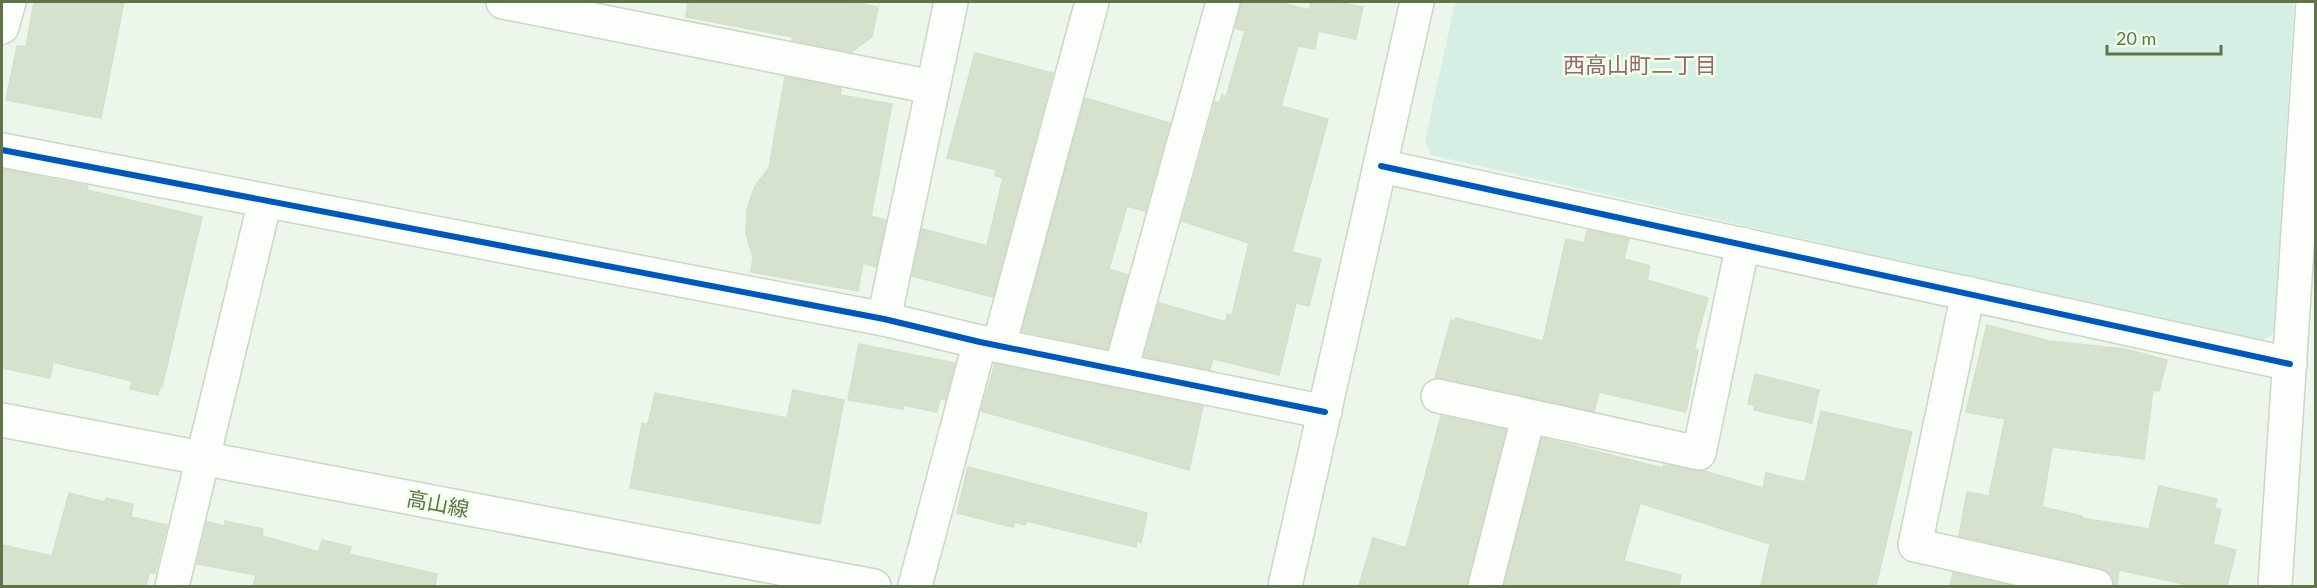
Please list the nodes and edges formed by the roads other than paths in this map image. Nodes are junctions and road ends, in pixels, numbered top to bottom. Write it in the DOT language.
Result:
graph roads {
  1 [pos="9,2"];
  2 [pos="503,2"];
  3 [pos="951,2"];
  4 [pos="1092,2"];
  5 [pos="1223,2"];
  6 [pos="1417,2"];
  7 [pos="2313,2"];
  8 [pos="2,27"];
  9 [pos="932,87"];
  10 [pos="2,150"];
  11 [pos="1382,166"];
  12 [pos="265,201"];
  13 [pos="1743,244"];
  14 [pos="1968,293"];
  15 [pos="884,319"];
  16 [pos="990,343"];
  17 [pos="2290,364"];
  18 [pos="1121,369"];
  19 [pos="1438,396"];
  20 [pos="1325,412"];
  21 [pos="1528,418"];
  22 [pos="2,420"];
  23 [pos="204,459"];
  24 [pos="793,578"];
  25 [pos="172,586"];
  26 [pos="874,586"];
  27 [pos="915,586"];
  28 [pos="1285,586"];
  29 [pos="1485,586"];
  30 [pos="2096,586"];
  31 [pos="2275,586"];
  1 -- 8 [label="street"];
  2 -- 9 [label="street"];
  3 -- 9 [label="street"];
  4 -- 16 [label="street"];
  5 -- 18 [label="street"];
  6 -- 11 [label="street"];
  7 -- 17 [label="street"];
  9 -- 15 [label="street"];
  10 -- 12 [label="street"];
  11 -- 13 [label="street"];
  11 -- 20 [label="street"];
  12 -- 15 [label="street"];
  12 -- 23 [label="street"];
  13 -- 14 [label="street"];
  13 -- 21 [label="street"];
  14 -- 17 [label="street"];
  14 -- 30 [label="street"];
  15 -- 16 [label="street"];
  16 -- 18 [label="street"];
  16 -- 27 [label="street"];
  17 -- 31 [label="street"];
  18 -- 20 [label="street"];
  19 -- 21 [label="street"];
  20 -- 28 [label="street"];
  21 -- 29 [label="street"];
  22 -- 23 [label="street, 高山線"];
  23 -- 24 [label="street, 高山線"];
  23 -- 25 [label="street"];
  24 -- 26 [label="street, 高山線"];
}
